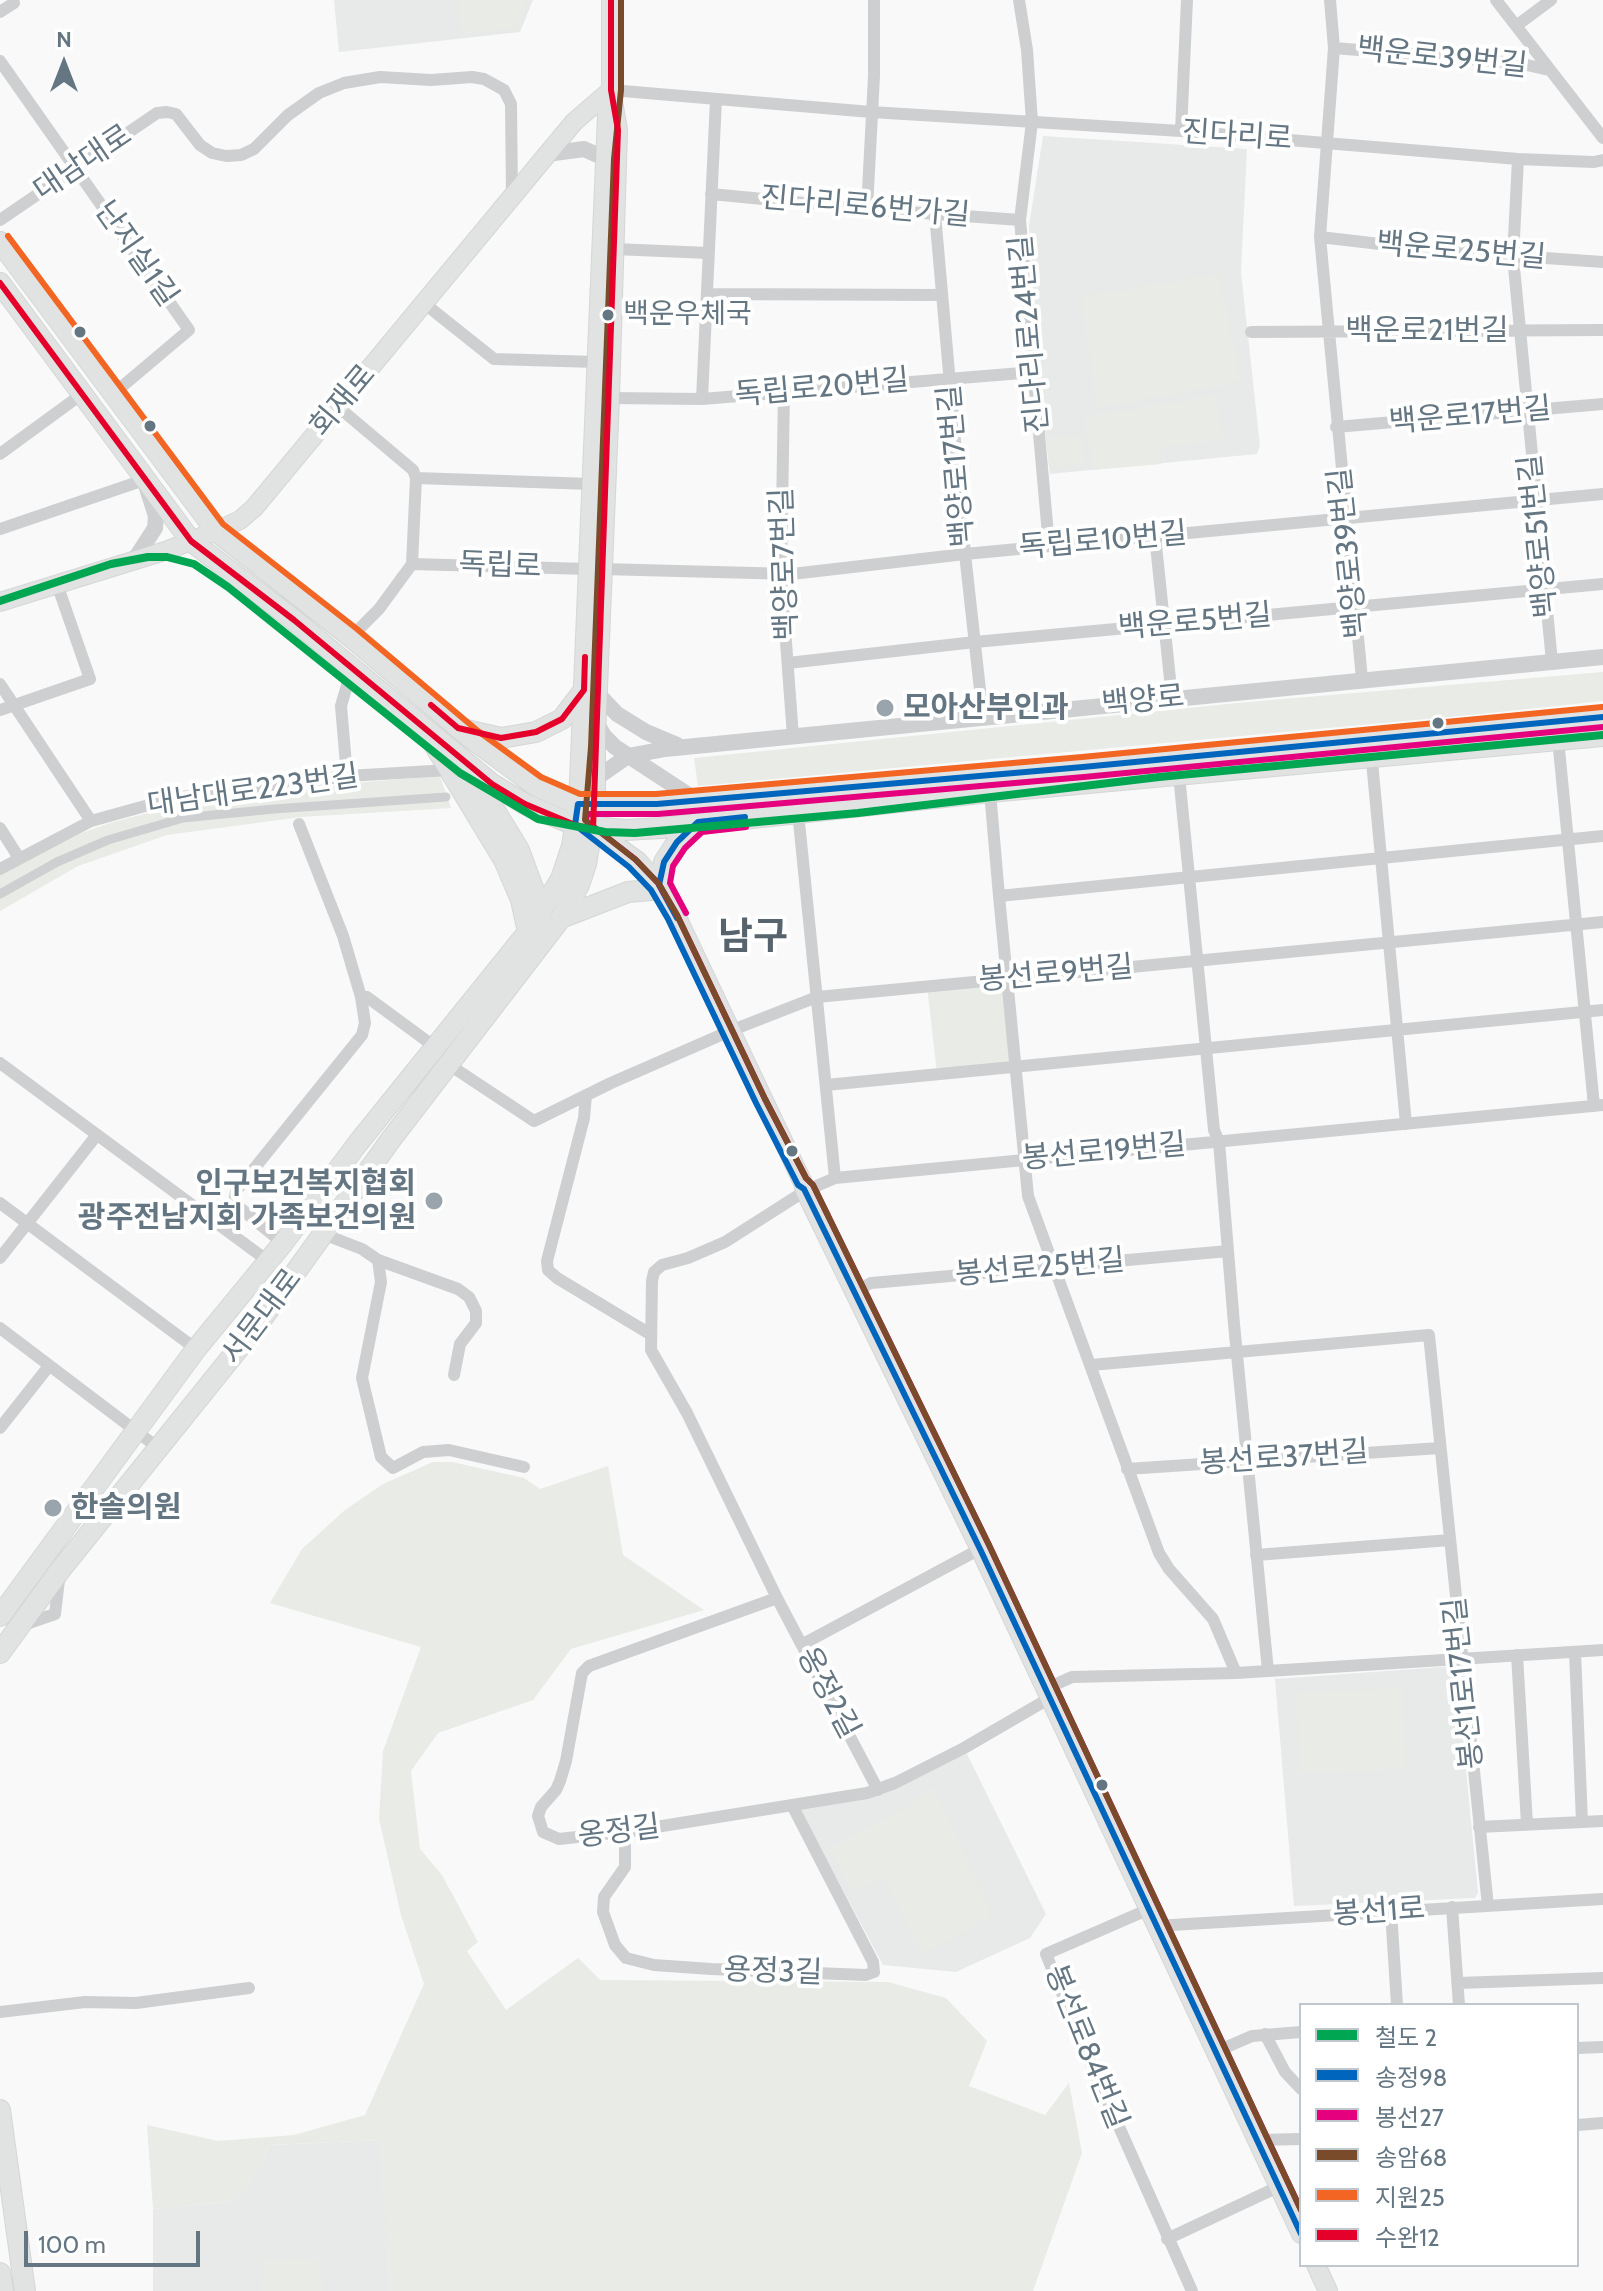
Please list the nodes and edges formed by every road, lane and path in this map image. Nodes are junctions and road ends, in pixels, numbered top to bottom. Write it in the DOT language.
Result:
graph roads {
  1 [pos="611,0"];
  2 [pos="874,0"];
  3 [pos="1019,0"];
  4 [pos="1187,0"];
  5 [pos="1330,0"];
  6 [pos="1496,0"];
  7 [pos="1551,0"];
  8 [pos="14,3"];
  9 [pos="0,12"];
  10 [pos="1516,26"];
  11 [pos="1334,48"];
  12 [pos="0,61"];
  13 [pos="1549,70"];
  14 [pos="611,90"];
  15 [pos="716,99"];
  16 [pos="871,112"];
  17 [pos="1032,122"];
  18 [pos="1181,131"];
  19 [pos="1603,138"];
  20 [pos="1326,142"];
  21 [pos="547,154"];
  22 [pos="604,158"];
  23 [pos="1518,159"];
  24 [pos="1603,160"];
  25 [pos="75,168"];
  26 [pos="711,194"];
  27 [pos="512,197"];
  28 [pos="867,209"];
  29 [pos="935,214"];
  30 [pos="0,220"];
  31 [pos="1020,220"];
  32 [pos="1320,237"];
  33 [pos="0,242"];
  34 [pos="614,249"];
  35 [pos="709,253"];
  36 [pos="1513,257"];
  37 [pos="1603,262"];
  38 [pos="0,283"];
  39 [pos="707,294"];
  40 [pos="942,295"];
  41 [pos="425,304"];
  42 [pos="1518,330"];
  43 [pos="1603,330"];
  44 [pos="1251,332"];
  45 [pos="1328,332"];
  46 [pos="596,362"];
  47 [pos="1034,372"];
  48 [pos="948,378"];
  49 [pos="784,391"];
  50 [pos="82,394"];
  51 [pos="112,395"];
  52 [pos="610,398"];
  53 [pos="702,399"];
  54 [pos="1603,404"];
  55 [pos="337,406"];
  56 [pos="1526,411"];
  57 [pos="1336,427"];
  58 [pos="0,454"];
  59 [pos="416,478"];
  60 [pos="144,480"];
  61 [pos="591,484"];
  62 [pos="1603,494"];
  63 [pos="1536,500"];
  64 [pos="1346,518"];
  65 [pos="1,528"];
  66 [pos="216,531"];
  67 [pos="1155,536"];
  68 [pos="191,541"];
  69 [pos="1049,546"];
  70 [pos="965,554"];
  71 [pos="135,559"];
  72 [pos="412,564"];
  73 [pos="595,569"];
  74 [pos="781,574"];
  75 [pos="57,584"];
  76 [pos="1603,584"];
  77 [pos="1545,590"];
  78 [pos="0,602"];
  79 [pos="1355,609"];
  80 [pos="1165,624"];
  81 [pos="351,637"];
  82 [pos="975,642"];
  83 [pos="1603,657"];
  84 [pos="1552,662"];
  85 [pos="788,663"];
  86 [pos="352,668"];
  87 [pos="1362,679"];
  88 [pos="0,684"];
  89 [pos="590,691"];
  90 [pos="1172,698"];
  91 [pos="6,708"];
  92 [pos="983,717"];
  93 [pos="1603,717"];
  94 [pos="596,722"];
  95 [pos="458,728"];
  96 [pos="1603,736"];
  97 [pos="793,737"];
  98 [pos="1558,739"];
  99 [pos="682,747"];
  100 [pos="1371,748"];
  101 [pos="628,756"];
  102 [pos="452,762"];
  103 [pos="1179,775"];
  104 [pos="347,776"];
  105 [pos="595,779"];
  106 [pos="990,792"];
  107 [pos="446,797"];
  108 [pos="690,797"];
  109 [pos="587,805"];
  110 [pos="798,812"];
  111 [pos="91,821"];
  112 [pos="698,822"];
  113 [pos="299,824"];
  114 [pos="0,828"];
  115 [pos="587,831"];
  116 [pos="1603,836"];
  117 [pos="1568,839"];
  118 [pos="1381,857"];
  119 [pos="19,858"];
  120 [pos="0,869"];
  121 [pos="1190,878"];
  122 [pos="655,888"];
  123 [pos="0,894"];
  124 [pos="999,896"];
  125 [pos="561,918"];
  126 [pos="1603,922"];
  127 [pos="533,924"];
  128 [pos="1576,924"];
  129 [pos="1389,941"];
  130 [pos="1197,960"];
  131 [pos="1007,978"];
  132 [pos="361,997"];
  133 [pos="817,997"];
  134 [pos="1603,1010"];
  135 [pos="1584,1012"];
  136 [pos="1397,1030"];
  137 [pos="727,1032"];
  138 [pos="435,1047"];
  139 [pos="1206,1048"];
  140 [pos="0,1063"];
  141 [pos="448,1064"];
  142 [pos="1014,1067"];
  143 [pos="826,1085"];
  144 [pos="586,1095"];
  145 [pos="1599,1105"];
  146 [pos="1406,1124"];
  147 [pos="96,1136"];
  148 [pos="1219,1142"];
  149 [pos="1023,1159"];
  150 [pos="835,1178"];
  151 [pos="804,1190"];
  152 [pos="0,1203"];
  153 [pos="28,1223"];
  154 [pos="323,1234"];
  155 [pos="283,1243"];
  156 [pos="1228,1251"];
  157 [pos="0,1258"];
  158 [pos="378,1260"];
  159 [pos="268,1261"];
  160 [pos="1055,1266"];
  161 [pos="853,1292"];
  162 [pos="0,1328"];
  163 [pos="650,1334"];
  164 [pos="196,1349"];
  165 [pos="1237,1352"];
  166 [pos="1091,1365"];
  167 [pos="49,1366"];
  168 [pos="454,1375"];
  169 [pos="0,1428"];
  170 [pos="136,1430"];
  171 [pos="157,1447"];
  172 [pos="1440,1448"];
  173 [pos="1247,1461"];
  174 [pos="524,1467"];
  175 [pos="1127,1469"];
  176 [pos="1450,1540"];
  177 [pos="980,1549"];
  178 [pos="1256,1555"];
  179 [pos="777,1598"];
  180 [pos="0,1616"];
  181 [pos="803,1644"];
  182 [pos="1603,1650"];
  183 [pos="1575,1652"];
  184 [pos="0,1653"];
  185 [pos="1517,1655"];
  186 [pos="1461,1658"];
  187 [pos="1268,1671"];
  188 [pos="1236,1673"];
  189 [pos="1047,1694"];
  190 [pos="878,1790"];
  191 [pos="792,1805"];
  192 [pos="1603,1821"];
  193 [pos="1577,1822"];
  194 [pos="1527,1824"];
  195 [pos="1479,1827"];
  196 [pos="625,1832"];
  197 [pos="1603,1899"];
  198 [pos="1488,1906"];
  199 [pos="1452,1907"];
  200 [pos="1391,1911"];
  201 [pos="1151,1918"];
  202 [pos="1603,1978"];
  203 [pos="1458,1983"];
  204 [pos="249,1988"];
  205 [pos="1397,2003"];
  206 [pos="1459,2003"];
  207 [pos="0,2012"];
  208 [pos="1299,2032"];
  209 [pos="1265,2034"];
  210 [pos="1603,2047"];
  211 [pos="1579,2048"];
  212 [pos="1215,2052"];
  213 [pos="1299,2087"];
  214 [pos="0,2110"];
  215 [pos="1603,2123"];
  216 [pos="1579,2125"];
  217 [pos="1299,2139"];
  218 [pos="1257,2140"];
  219 [pos="1278,2187"];
  220 [pos="6,2200"];
  221 [pos="1299,2230"];
  222 [pos="1167,2239"];
  223 [pos="1317,2267"];
  224 [pos="0,2273"];
  225 [pos="3,2291"];
  226 [pos="25,2291"];
  227 [pos="1192,2291"];
  228 [pos="1328,2291"];
  1 -- 14 [label="main road"];
  2 -- 16 [label="street"];
  3 -- 17 [label="street, 진다리로24번길"];
  4 -- 18 [label="street"];
  5 -- 11 [label="street, 백양로39번길"];
  6 -- 10 [label="street"];
  7 -- 10 [label="street"];
  8 -- 9 [label="street"];
  10 -- 13 [label="street"];
  11 -- 13 [label="street, 백운로39번길"];
  11 -- 20 [label="street, 백양로39번길"];
  12 -- 25 [label="street, 난지실1길"];
  13 -- 19 [label="street"];
  14 -- 15 [label="street, 진다리로"];
  14 -- 21 [label="main road, 회재로"];
  14 -- 22 [label="main road"];
  14 -- 34 [label="main road"];
  15 -- 16 [label="street, 진다리로"];
  15 -- 26 [label="street"];
  16 -- 17 [label="street, 진다리로"];
  16 -- 28 [label="street"];
  17 -- 18 [label="street, 진다리로"];
  17 -- 31 [label="street, 진다리로24번길"];
  18 -- 20 [label="street, 진다리로"];
  20 -- 23 [label="street, 진다리로"];
  20 -- 32 [label="street, 백양로39번길"];
  21 -- 22 [label="street"];
  21 -- 27 [label="main road, 회재로"];
  22 -- 46 [label="main road"];
  23 -- 24 [label="street, 진다리로"];
  23 -- 36 [label="street, 백양로51번길"];
  25 -- 27 [label="street, 대남대로"];
  25 -- 30 [label="street, 대남대로"];
  25 -- 51 [label="street, 난지실1길"];
  26 -- 28 [label="street, 진다리로6번가길"];
  26 -- 35 [label="street"];
  27 -- 41 [label="main road, 회재로"];
  28 -- 29 [label="street, 진다리로6번가길"];
  29 -- 31 [label="street, 진다리로6번가길"];
  29 -- 40 [label="street, 백양로17번길"];
  31 -- 47 [label="street, 진다리로24번길"];
  32 -- 36 [label="street, 백운로25번길"];
  32 -- 45 [label="street, 백양로39번길"];
  33 -- 51 [label="main road"];
  34 -- 35 [label="street"];
  34 -- 52 [label="main road"];
  35 -- 39 [label="street"];
  36 -- 37 [label="street, 백운로25번길"];
  36 -- 42 [label="street, 백양로51번길"];
  38 -- 50 [label="main road"];
  39 -- 40 [label="street"];
  39 -- 53 [label="street"];
  40 -- 48 [label="street, 백양로17번길"];
  41 -- 46 [label="street"];
  41 -- 55 [label="main road, 회재로"];
  42 -- 43 [label="street, 백운로21번길"];
  42 -- 45 [label="street, 백운로21번길"];
  42 -- 56 [label="street, 백양로51번길"];
  44 -- 45 [label="street, 백운로21번길"];
  45 -- 57 [label="street, 백양로39번길"];
  46 -- 61 [label="main road"];
  47 -- 48 [label="street, 독립로20번길"];
  47 -- 69 [label="street, 진다리로24번길"];
  48 -- 49 [label="street, 독립로20번길"];
  48 -- 70 [label="street, 백양로17번길"];
  49 -- 53 [label="street, 독립로20번길"];
  49 -- 74 [label="street, 백양로7번길"];
  50 -- 58 [label="street"];
  50 -- 60 [label="main road"];
  51 -- 66 [label="main road"];
  52 -- 53 [label="street, 독립로20번길"];
  52 -- 73 [label="main road"];
  54 -- 56 [label="street, 백운로17번길"];
  55 -- 59 [label="street"];
  55 -- 66 [label="main road, 회재로"];
  56 -- 57 [label="street, 백운로17번길"];
  56 -- 63 [label="street, 백양로51번길"];
  57 -- 64 [label="street, 백양로39번길"];
  59 -- 61 [label="street"];
  59 -- 72 [label="street"];
  60 -- 65 [label="street"];
  60 -- 68 [label="main road"];
  60 -- 71 [label="street"];
  61 -- 73 [label="main road"];
  62 -- 63 [label="street, 독립로10번길"];
  63 -- 64 [label="street, 독립로10번길"];
  63 -- 77 [label="street, 백양로51번길"];
  64 -- 67 [label="street, 독립로10번길"];
  64 -- 79 [label="street, 백양로39번길"];
  66 -- 68 [label="main road, 회재로"];
  66 -- 81 [label="main road"];
  67 -- 69 [label="street, 독립로10번길"];
  67 -- 80 [label="street"];
  68 -- 71 [label="main road, 회재로"];
  68 -- 86 [label="main road"];
  69 -- 70 [label="street, 독립로10번길"];
  70 -- 74 [label="street, 독립로10번길"];
  70 -- 82 [label="street, 백양로17번길"];
  71 -- 75 [label="main road, 회재로"];
  72 -- 73 [label="street, 독립로"];
  72 -- 81 [label="street"];
  73 -- 74 [label="street, 독립로10번길"];
  73 -- 89 [label="main road"];
  74 -- 85 [label="street, 백양로7번길"];
  75 -- 78 [label="main road, 회재로"];
  75 -- 91 [label="street"];
  76 -- 77 [label="street, 백운로5번길"];
  77 -- 79 [label="street, 백운로5번길"];
  77 -- 84 [label="street, 백양로51번길"];
  79 -- 80 [label="street, 백운로5번길"];
  79 -- 87 [label="street, 백양로39번길"];
  80 -- 82 [label="street, 백운로5번길"];
  80 -- 90 [label="street"];
  81 -- 95 [label="main road"];
  82 -- 85 [label="street, 백운로5번길"];
  82 -- 92 [label="street, 백양로17번길"];
  83 -- 84 [label="street, 백양로"];
  84 -- 87 [label="street, 백양로"];
  85 -- 97 [label="street, 백양로7번길"];
  86 -- 102 [label="main road"];
  86 -- 104 [label="street"];
  87 -- 90 [label="street, 백양로"];
  88 -- 91 [label="street"];
  89 -- 94 [label="main road"];
  89 -- 95 [label="main road"];
  89 -- 99 [label="street"];
  89 -- 109 [label="main road"];
  90 -- 92 [label="street, 백양로"];
  91 -- 111 [label="street"];
  92 -- 97 [label="street, 백양로"];
  93 -- 100 [label="main road"];
  94 -- 101 [label="street"];
  94 -- 105 [label="main road"];
  95 -- 109 [label="main road"];
  96 -- 98 [label="main road"];
  97 -- 99 [label="street, 백양로"];
  98 -- 100 [label="main road"];
  98 -- 117 [label="street"];
  99 -- 101 [label="street, 백양로"];
  99 -- 108 [label="street"];
  100 -- 103 [label="main road"];
  100 -- 108 [label="main road"];
  100 -- 118 [label="street"];
  101 -- 105 [label="street, 백양로"];
  101 -- 108 [label="street"];
  102 -- 104 [label="street, 대남대로223번길"];
  102 -- 115 [label="main road"];
  102 -- 127 [label="main road"];
  103 -- 106 [label="main road"];
  103 -- 121 [label="street"];
  104 -- 111 [label="street, 대남대로223번길"];
  105 -- 109 [label="main road"];
  106 -- 110 [label="main road"];
  106 -- 124 [label="street"];
  107 -- 123 [label="street"];
  108 -- 109 [label="main road"];
  108 -- 112 [label="main road"];
  109 -- 115 [label="main road, 서문대로"];
  110 -- 112 [label="main road"];
  110 -- 133 [label="street"];
  111 -- 119 [label="street, 대남대로223번길"];
  112 -- 115 [label="main road"];
  112 -- 122 [label="main road"];
  113 -- 132 [label="street"];
  114 -- 119 [label="street"];
  115 -- 122 [label="main road"];
  115 -- 125 [label="main road, 서문대로"];
  115 -- 127 [label="main road, 서문대로"];
  116 -- 117 [label="street"];
  117 -- 118 [label="street"];
  117 -- 128 [label="street"];
  118 -- 121 [label="street"];
  118 -- 129 [label="street"];
  119 -- 120 [label="street, 대남대로223번길"];
  121 -- 124 [label="street"];
  121 -- 130 [label="street"];
  122 -- 125 [label="main road"];
  122 -- 137 [label="main road"];
  124 -- 131 [label="street"];
  125 -- 141 [label="main road, 서문대로"];
  126 -- 128 [label="street, 봉선로9번길"];
  127 -- 138 [label="main road, 서문대로"];
  128 -- 129 [label="street, 봉선로9번길"];
  128 -- 135 [label="street"];
  129 -- 130 [label="street, 봉선로9번길"];
  129 -- 136 [label="street"];
  130 -- 131 [label="street, 봉선로9번길"];
  130 -- 139 [label="street"];
  131 -- 133 [label="street, 봉선로9번길"];
  131 -- 142 [label="street"];
  132 -- 138 [label="street"];
  132 -- 155 [label="street"];
  133 -- 137 [label="street, 봉선로9번길"];
  133 -- 143 [label="street"];
  134 -- 135 [label="street"];
  135 -- 136 [label="street"];
  135 -- 145 [label="street"];
  136 -- 139 [label="street"];
  136 -- 146 [label="street"];
  137 -- 144 [label="street, 봉선로9번길"];
  137 -- 151 [label="main road"];
  138 -- 155 [label="main road, 서문대로"];
  139 -- 142 [label="street"];
  139 -- 148 [label="street"];
  140 -- 147 [label="street"];
  141 -- 144 [label="street, 봉선로9번길"];
  141 -- 154 [label="main road, 서문대로"];
  142 -- 143 [label="street"];
  142 -- 149 [label="street"];
  143 -- 150 [label="street"];
  144 -- 163 [label="street"];
  145 -- 146 [label="street, 봉선로19번길"];
  146 -- 148 [label="street, 봉선로19번길"];
  147 -- 153 [label="street"];
  147 -- 159 [label="street"];
  148 -- 149 [label="street, 봉선로19번길"];
  148 -- 156 [label="street"];
  149 -- 150 [label="street, 봉선로19번길"];
  149 -- 160 [label="street"];
  150 -- 151 [label="street, 봉선로19번길"];
  151 -- 161 [label="main road"];
  151 -- 163 [label="street, 봉선로19번길"];
  152 -- 153 [label="street"];
  153 -- 157 [label="street"];
  153 -- 164 [label="street"];
  154 -- 158 [label="street"];
  154 -- 171 [label="main road, 서문대로"];
  155 -- 159 [label="main road, 서문대로"];
  156 -- 160 [label="street, 봉선로25번길"];
  156 -- 165 [label="street"];
  158 -- 168 [label="street"];
  158 -- 174 [label="street"];
  159 -- 164 [label="main road, 서문대로"];
  160 -- 161 [label="street, 봉선로25번길"];
  160 -- 166 [label="street"];
  161 -- 177 [label="main road"];
  162 -- 167 [label="street"];
  163 -- 179 [label="street, 옹정2길"];
  164 -- 170 [label="main road, 서문대로"];
  165 -- 166 [label="street"];
  165 -- 172 [label="street, 봉선1로17번길"];
  165 -- 173 [label="street"];
  166 -- 175 [label="street"];
  167 -- 169 [label="street"];
  167 -- 170 [label="street"];
  170 -- 171 [label="street"];
  170 -- 180 [label="main road, 서문대로"];
  171 -- 184 [label="main road, 서문대로"];
  172 -- 173 [label="street, 봉선로37번길"];
  172 -- 176 [label="street, 봉선1로17번길"];
  173 -- 175 [label="street, 봉선로37번길"];
  173 -- 178 [label="street"];
  175 -- 188 [label="street"];
  176 -- 178 [label="street"];
  176 -- 186 [label="street, 봉선1로17번길"];
  177 -- 181 [label="street"];
  177 -- 189 [label="main road"];
  178 -- 187 [label="street"];
  179 -- 181 [label="street, 옹정2길"];
  179 -- 196 [label="street, 옹정길"];
  181 -- 190 [label="street, 옹정2길"];
  182 -- 183 [label="street, 옹정길"];
  183 -- 185 [label="street, 옹정길"];
  183 -- 193 [label="street"];
  185 -- 186 [label="street, 옹정길"];
  185 -- 194 [label="street"];
  186 -- 187 [label="street, 옹정길"];
  186 -- 195 [label="street, 봉선1로17번길"];
  187 -- 188 [label="street, 옹정길"];
  188 -- 189 [label="street, 옹정길"];
  189 -- 190 [label="street, 옹정길"];
  189 -- 201 [label="main road"];
  190 -- 191 [label="street, 옹정길"];
  191 -- 196 [label="street, 옹정길"];
  191 -- 196 [label="street, 용정3길"];
  192 -- 193 [label="street"];
  193 -- 194 [label="street"];
  194 -- 195 [label="street"];
  195 -- 198 [label="street, 봉선1로17번길"];
  197 -- 198 [label="street, 봉선1로"];
  198 -- 199 [label="street, 봉선1로"];
  199 -- 200 [label="street, 봉선1로"];
  199 -- 203 [label="street"];
  200 -- 201 [label="street, 봉선1로"];
  200 -- 205 [label="street"];
  201 -- 212 [label="main road"];
  201 -- 222 [label="street, 봉선로84번길"];
  202 -- 203 [label="street"];
  203 -- 206 [label="street"];
  204 -- 207 [label="street"];
  208 -- 209 [label="street"];
  209 -- 212 [label="street"];
  209 -- 213 [label="street"];
  210 -- 211 [label="street"];
  212 -- 218 [label="main road"];
  214 -- 220 [label="main road"];
  215 -- 216 [label="street"];
  217 -- 218 [label="street"];
  218 -- 219 [label="main road"];
  219 -- 221 [label="main road"];
  219 -- 222 [label="street"];
  220 -- 226 [label="main road"];
  222 -- 227 [label="street, 봉선로84번길"];
  223 -- 228 [label="main road"];
  224 -- 225 [label="main road"];
}
